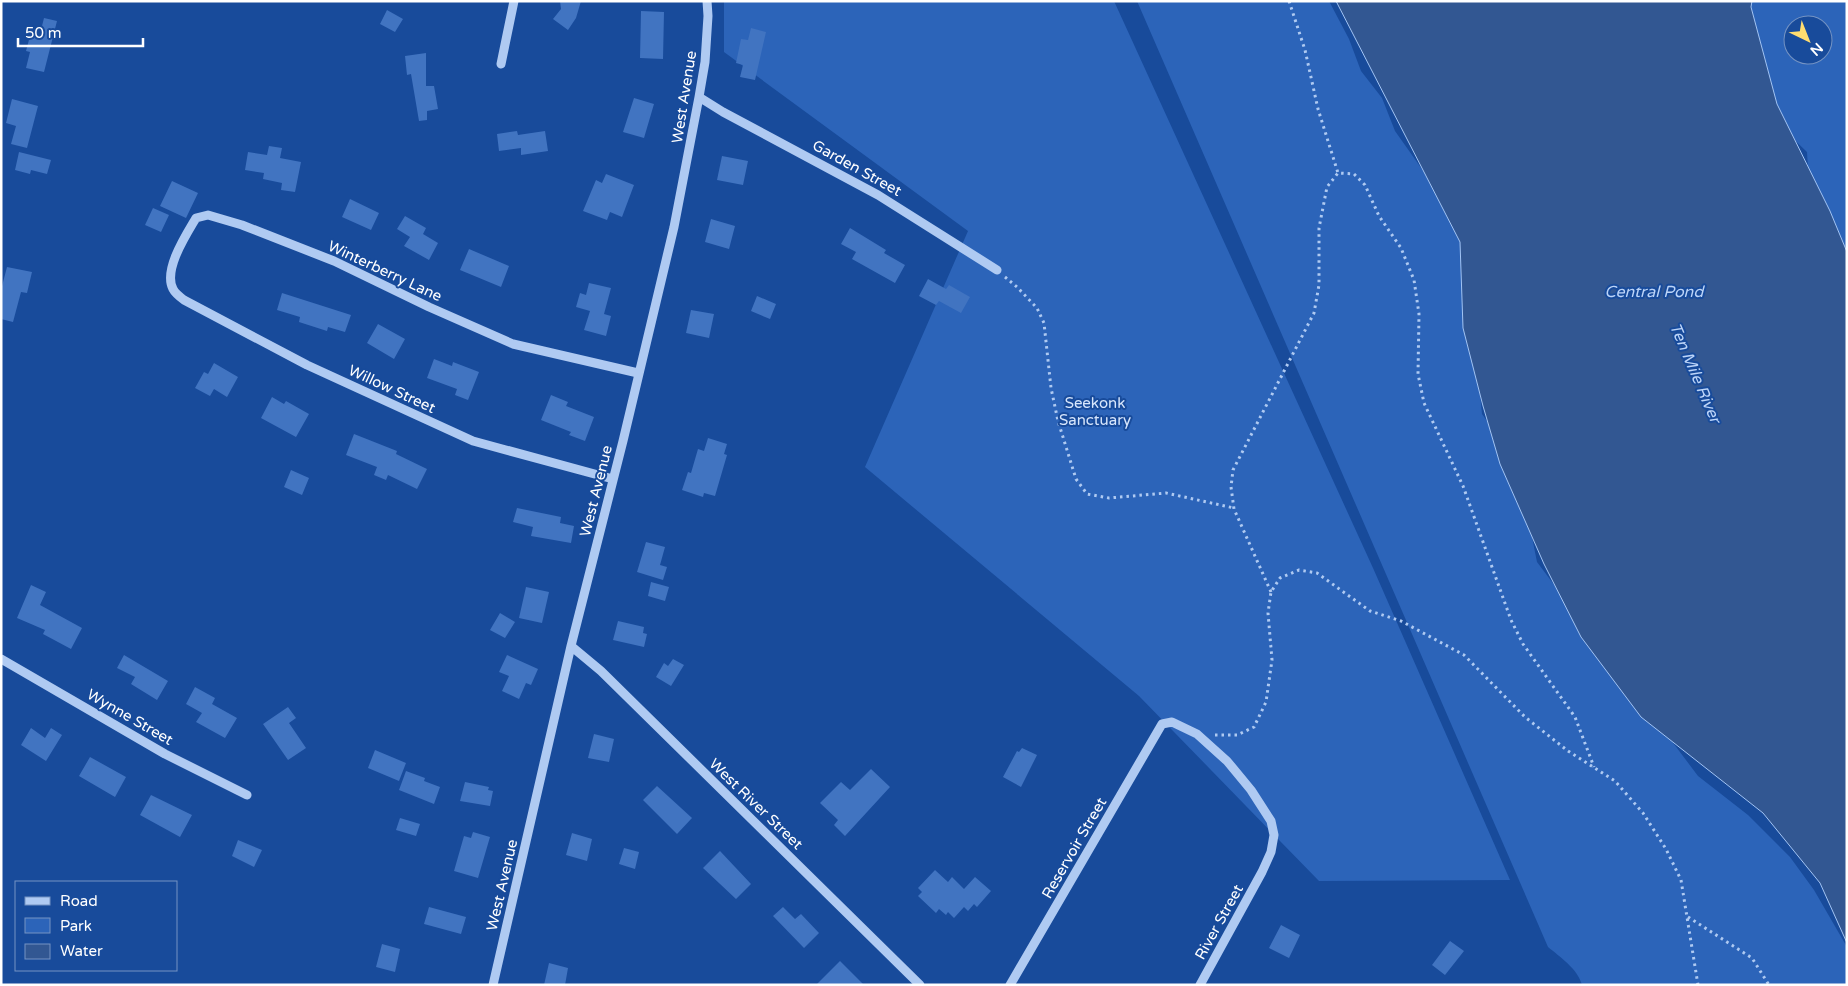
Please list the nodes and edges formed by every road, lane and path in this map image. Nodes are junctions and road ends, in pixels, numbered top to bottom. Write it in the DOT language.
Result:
graph roads {
  1 [pos="514,1"];
  2 [pos="707,1"];
  3 [pos="1289,1"];
  4 [pos="501,64"];
  5 [pos="700,97"];
  6 [pos="1338,174"];
  7 [pos="997,270"];
  8 [pos="173,291"];
  9 [pos="638,373"];
  10 [pos="614,478"];
  11 [pos="1234,508"];
  12 [pos="1271,592"];
  13 [pos="571,646"];
  14 [pos="1,659"];
  15 [pos="1162,724"];
  16 [pos="1197,734"];
  17 [pos="1594,767"];
  18 [pos="247,795"];
  19 [pos="1687,917"];
  20 [pos="493,985"];
  21 [pos="920,985"];
  22 [pos="1010,985"];
  23 [pos="1200,985"];
  24 [pos="1698,985"];
  25 [pos="1769,985"];
  1 -- 4 [label="street"];
  2 -- 5 [label="street, West Avenue"];
  3 -- 6 [label="path"];
  5 -- 7 [label="street, Garden Street"];
  5 -- 9 [label="street, West Avenue"];
  6 -- 11 [label="path"];
  6 -- 17 [label="path"];
  7 -- 11 [label="path"];
  8 -- 9 [label="street, Winterberry Lane"];
  8 -- 10 [label="street, Willow Street"];
  9 -- 10 [label="street, West Avenue"];
  10 -- 13 [label="street, West Avenue"];
  11 -- 12 [label="path"];
  12 -- 16 [label="path"];
  12 -- 17 [label="path"];
  13 -- 20 [label="street, West Avenue"];
  13 -- 21 [label="street, West River Street"];
  14 -- 18 [label="street, Wynne Street"];
  15 -- 16 [label="street, River Street"];
  15 -- 22 [label="street, Reservoir Street"];
  16 -- 23 [label="street, River Street"];
  17 -- 19 [label="path"];
  19 -- 24 [label="path"];
  19 -- 25 [label="path"];
}
